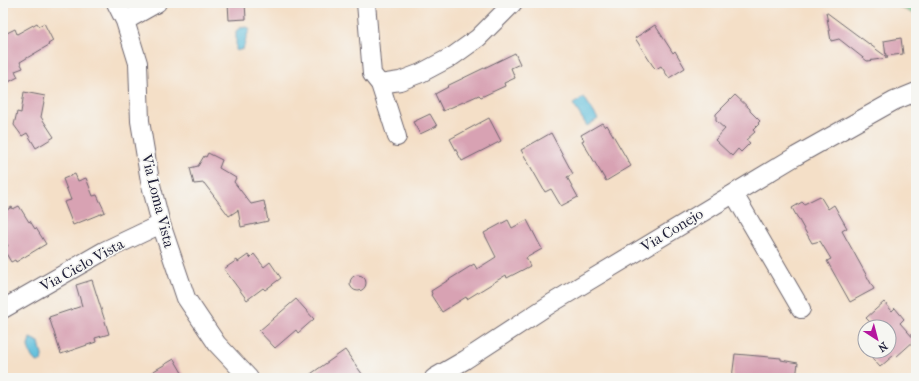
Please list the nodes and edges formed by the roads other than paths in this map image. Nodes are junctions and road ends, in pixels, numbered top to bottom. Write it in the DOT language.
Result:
graph roads {
  1 [pos="116,3"];
  2 [pos="156,3"];
  3 [pos="366,3"];
  4 [pos="513,3"];
  5 [pos="125,21"];
  6 [pos="380,84"];
  7 [pos="916,92"];
  8 [pos="397,137"];
  9 [pos="734,194"];
  10 [pos="162,224"];
  11 [pos="3,309"];
  12 [pos="801,309"];
  13 [pos="249,378"];
  14 [pos="434,378"];
  1 -- 5 [label="street, Via Loma Vista"];
  2 -- 5 [label="street"];
  3 -- 6 [label="street"];
  4 -- 6 [label="street"];
  5 -- 10 [label="street, Via Loma Vista"];
  6 -- 8 [label="street"];
  7 -- 9 [label="street, Via Conejo"];
  9 -- 12 [label="street"];
  9 -- 14 [label="street, Via Conejo"];
  10 -- 11 [label="street, Via Cielo Vista"];
  10 -- 13 [label="street, Via Loma Vista"];
}
